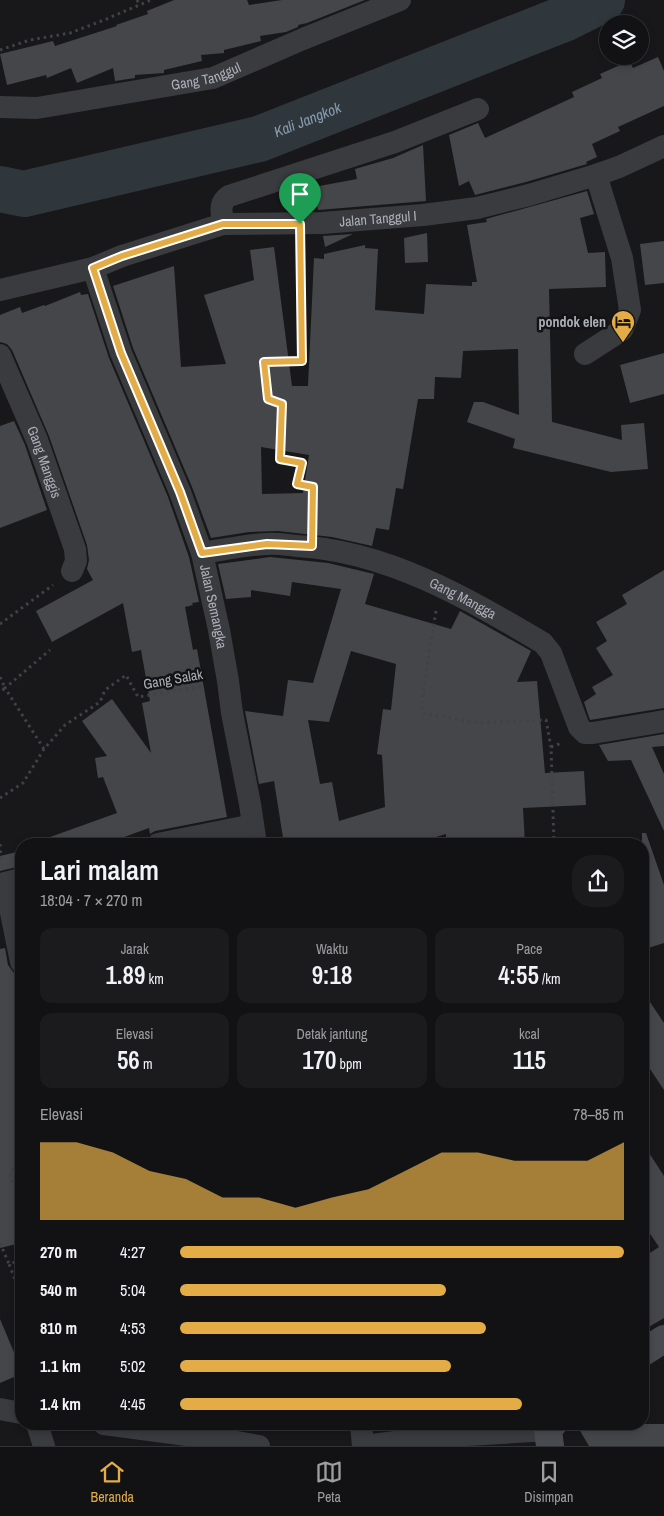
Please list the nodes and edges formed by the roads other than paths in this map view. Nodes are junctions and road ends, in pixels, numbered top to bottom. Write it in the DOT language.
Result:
graph roads {
  1 [pos="400,0"];
  2 [pos="0,107"];
  3 [pos="478,109"];
  4 [pos="664,146"];
  5 [pos="596,175"];
  6 [pos="223,224"];
  7 [pos="93,268"];
  8 [pos="0,290"];
  9 [pos="585,354"];
  10 [pos="0,355"];
  11 [pos="202,553"];
  12 [pos="72,571"];
  13 [pos="664,721"];
  14 [pos="255,834"];
  15 [pos="216,838"];
  16 [pos="13,881"];
  17 [pos="15,901"];
  18 [pos="664,1339"];
  19 [pos="649,1349"];
  20 [pos="0,1409"];
  21 [pos="15,1412"];
  22 [pos="39,1430"];
  23 [pos="199,1430"];
  24 [pos="362,1430"];
  25 [pos="231,1432"];
  26 [pos="551,1433"];
  27 [pos="44,1446"];
  28 [pos="259,1446"];
  29 [pos="364,1446"];
  1 -- 2 [label="street, Gang Tanggul"];
  3 -- 6 [label="street"];
  4 -- 5 [label="street, Jalan Tanggul I"];
  5 -- 6 [label="street, Jalan Tanggul I"];
  5 -- 9 [label="street"];
  6 -- 7 [label="street, Jalan Tanggul I"];
  7 -- 8 [label="street, Jalan Tanggul I"];
  7 -- 11 [label="street, Jalan Semangka"];
  10 -- 12 [label="street, Gang Manggis"];
  11 -- 13 [label="street, Gang Mangga"];
  11 -- 14 [label="street, Jalan Semangka"];
  14 -- 15 [label="street"];
  16 -- 17 [label="street"];
  18 -- 19 [label="street"];
  20 -- 21 [label="street"];
  22 -- 27 [label="street"];
  23 -- 25 [label="street"];
  24 -- 29 [label="street"];
  25 -- 28 [label="street"];
  26 -- 29 [label="street"];
}
